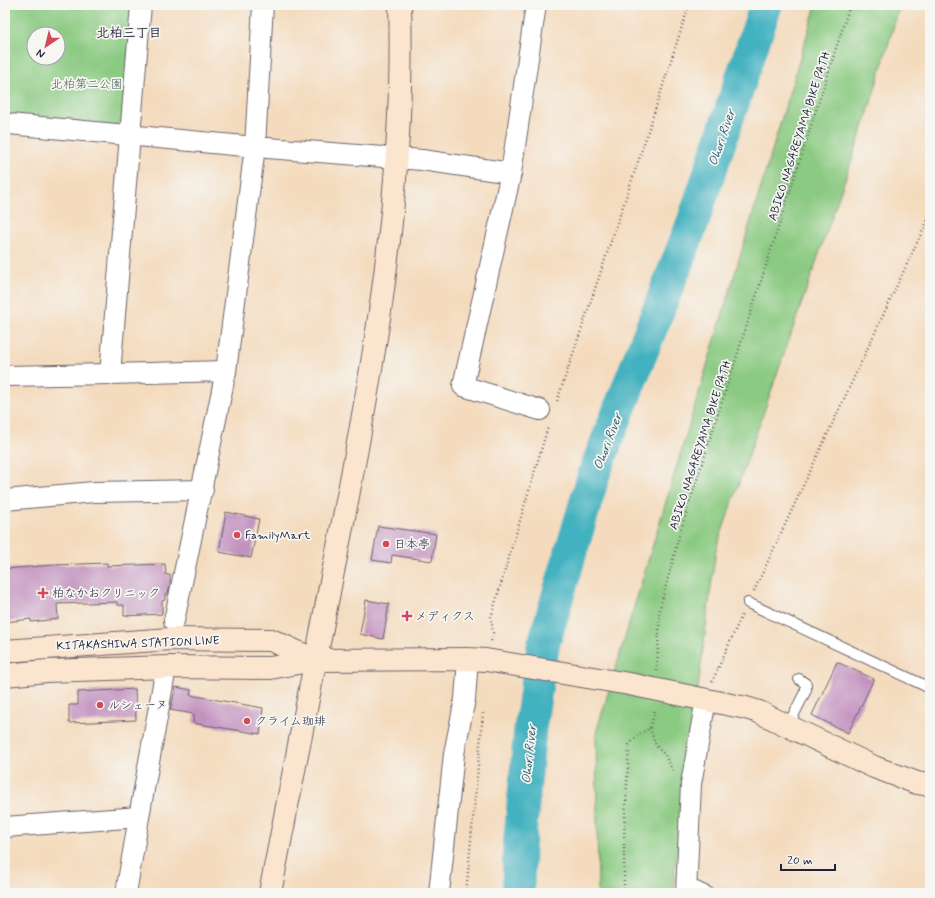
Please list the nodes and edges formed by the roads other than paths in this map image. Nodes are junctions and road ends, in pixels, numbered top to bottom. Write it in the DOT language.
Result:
graph roads {
  1 [pos="141,5"];
  2 [pos="263,5"];
  3 [pos="400,5"];
  4 [pos="536,5"];
  5 [pos="6,126"];
  6 [pos="129,135"];
  7 [pos="255,147"];
  8 [pos="398,158"];
  9 [pos="511,173"];
  10 [pos="226,371"];
  11 [pos="110,374"];
  12 [pos="5,376"];
  13 [pos="548,413"];
  14 [pos="202,490"];
  15 [pos="5,500"];
  16 [pos="748,603"];
  17 [pos="174,621"];
  18 [pos="5,651"];
  19 [pos="316,660"];
  20 [pos="477,660"];
  21 [pos="5,675"];
  22 [pos="164,679"];
  23 [pos="799,679"];
  24 [pos="930,688"];
  25 [pos="706,699"];
  26 [pos="788,726"];
  27 [pos="930,785"];
  28 [pos="139,817"];
  29 [pos="5,827"];
  30 [pos="686,889"];
  31 [pos="126,893"];
  32 [pos="270,893"];
  33 [pos="439,893"];
  34 [pos="709,893"];
  1 -- 6 [label="street"];
  2 -- 7 [label="street"];
  3 -- 8 [label="street"];
  4 -- 9 [label="street"];
  5 -- 6 [label="street"];
  6 -- 7 [label="street"];
  6 -- 11 [label="street"];
  7 -- 8 [label="street"];
  7 -- 10 [label="street"];
  8 -- 9 [label="street"];
  8 -- 19 [label="street"];
  9 -- 13 [label="street"];
  10 -- 11 [label="street"];
  10 -- 14 [label="street"];
  11 -- 12 [label="street"];
  14 -- 15 [label="street"];
  14 -- 17 [label="street"];
  16 -- 24 [label="lane"];
  18 -- 19 [label="street, KITAKASHIWA STATION LINE"];
  19 -- 20 [label="street"];
  19 -- 21 [label="street, KITAKASHIWA STATION LINE"];
  19 -- 32 [label="street"];
  20 -- 25 [label="street"];
  20 -- 33 [label="street"];
  22 -- 28 [label="street"];
  23 -- 26 [label="lane"];
  25 -- 26 [label="street"];
  25 -- 30 [label="street"];
  26 -- 27 [label="street"];
  28 -- 29 [label="street"];
  28 -- 31 [label="street"];
  30 -- 34 [label="lane"];
}
